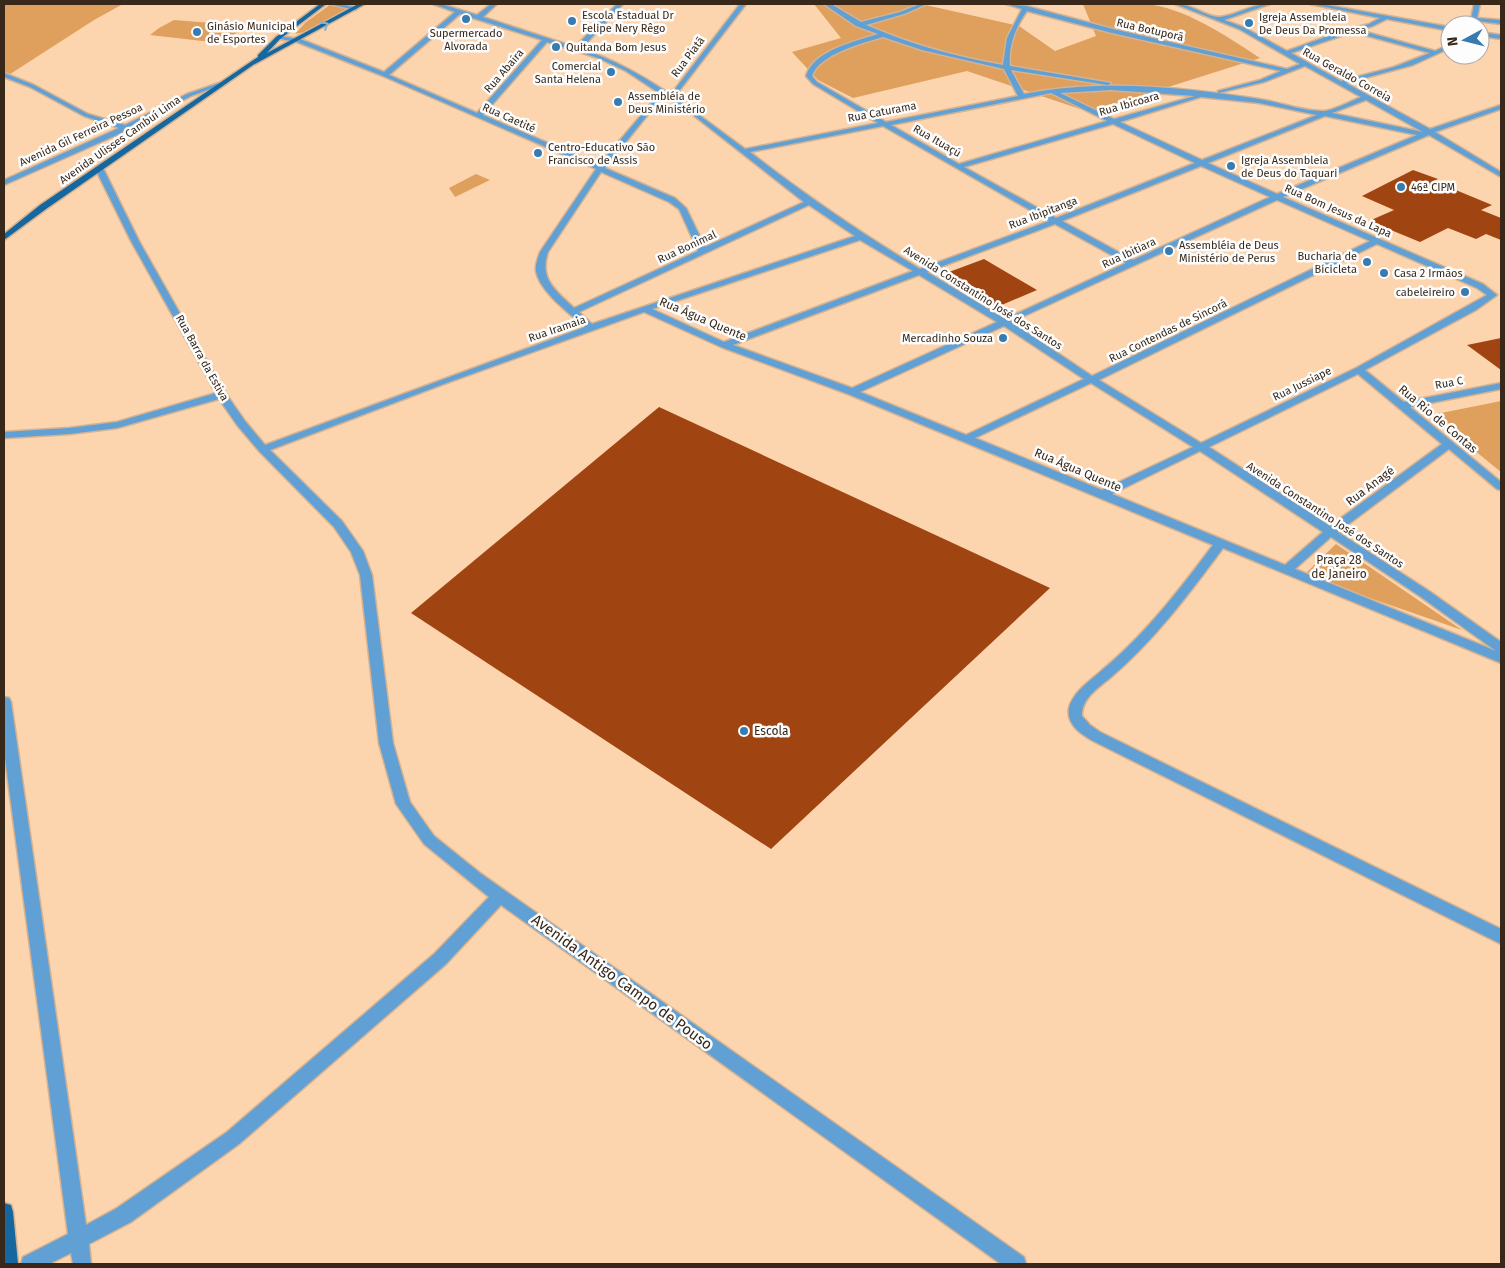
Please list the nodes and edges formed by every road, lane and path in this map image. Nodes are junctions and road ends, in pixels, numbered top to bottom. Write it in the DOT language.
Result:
graph roads {
  1 [pos="323,4"];
  2 [pos="332,4"];
  3 [pos="362,4"];
  4 [pos="436,4"];
  5 [pos="494,4"];
  6 [pos="620,4"];
  7 [pos="743,4"];
  8 [pos="827,4"];
  9 [pos="924,4"];
  10 [pos="1009,4"];
  11 [pos="1178,4"];
  12 [pos="1267,4"];
  13 [pos="1313,4"];
  14 [pos="1328,5"];
  15 [pos="354,8"];
  16 [pos="1026,8"];
  17 [pos="459,12"];
  18 [pos="478,18"];
  19 [pos="1386,18"];
  20 [pos="1220,19"];
  21 [pos="858,25"];
  22 [pos="1440,27"];
  23 [pos="1353,30"];
  24 [pos="882,35"];
  25 [pos="278,38"];
  26 [pos="546,39"];
  27 [pos="298,40"];
  28 [pos="584,42"];
  29 [pos="577,50"];
  30 [pos="1440,51"];
  31 [pos="1286,53"];
  32 [pos="1435,54"];
  33 [pos="613,62"];
  34 [pos="251,64"];
  35 [pos="1305,64"];
  36 [pos="1006,66"];
  37 [pos="1288,71"];
  38 [pos="4,75"];
  39 [pos="385,76"];
  40 [pos="224,83"];
  41 [pos="1340,83"];
  42 [pos="1138,88"];
  43 [pos="1052,90"];
  44 [pos="1207,94"];
  45 [pos="668,95"];
  46 [pos="1022,96"];
  47 [pos="1367,97"];
  48 [pos="1501,107"];
  49 [pos="1326,113"];
  50 [pos="478,116"];
  51 [pos="1111,121"];
  52 [pos="884,123"];
  53 [pos="125,127"];
  54 [pos="1426,133"];
  55 [pos="746,151"];
  56 [pos="1202,163"];
  57 [pos="958,167"];
  58 [pos="99,168"];
  59 [pos="599,170"];
  60 [pos="1501,176"];
  61 [pos="4,183"];
  62 [pos="1277,197"];
  63 [pos="810,202"];
  64 [pos="1056,221"];
  65 [pos="861,237"];
  66 [pos="4,238"];
  67 [pos="1377,241"];
  68 [pos="703,252"];
  69 [pos="1134,264"];
  70 [pos="920,272"];
  71 [pos="1480,286"];
  72 [pos="644,309"];
  73 [pos="572,312"];
  74 [pos="1004,322"];
  75 [pos="592,329"];
  76 [pos="724,345"];
  77 [pos="1359,370"];
  78 [pos="1092,380"];
  79 [pos="1501,386"];
  80 [pos="852,392"];
  81 [pos="222,395"];
  82 [pos="1402,405"];
  83 [pos="4,435"];
  84 [pos="967,438"];
  85 [pos="1449,444"];
  86 [pos="1201,447"];
  87 [pos="263,449"];
  88 [pos="1501,487"];
  89 [pos="1102,495"];
  90 [pos="1330,532"];
  91 [pos="1220,544"];
  92 [pos="1286,570"];
  93 [pos="370,606"];
  94 [pos="1501,648"];
  95 [pos="1501,658"];
  96 [pos="4,702"];
  97 [pos="8,761"];
  98 [pos="500,895"];
  99 [pos="1501,937"];
  100 [pos="4,1212"];
  101 [pos="80,1240"];
  102 [pos="9,1264"];
  103 [pos="30,1264"];
  104 [pos="82,1264"];
  105 [pos="1017,1264"];
  1 -- 25 [label="main road, Avenida Ulisses Cambuí Lima"];
  2 -- 15 [label="street"];
  3 -- 15 [label="main road, Avenida Ulisses Cambuí Lima"];
  4 -- 17 [label="street, Avenida Constantino José dos Santos"];
  5 -- 18 [label="street"];
  6 -- 28 [label="street"];
  7 -- 45 [label="street, Rua Piatã"];
  8 -- 21 [label="street"];
  9 -- 21 [label="street"];
  10 -- 16 [label="street, Rua Botuporã"];
  11 -- 20 [label="street, Rua Geraldo Correia"];
  12 -- 20 [label="street"];
  13 -- 14 [label="street"];
  14 -- 19 [label="street"];
  27 -- 15 [label="main road, Avenida Ulisses Cambuí Lima, one-way"];
  16 -- 36 [label="street"];
  16 -- 37 [label="street, Rua Botuporã"];
  17 -- 18 [label="street, Avenida Constantino José dos Santos"];
  17 -- 39 [label="street"];
  18 -- 26 [label="street, Avenida Constantino José dos Santos"];
  19 -- 22 [label="street"];
  19 -- 23 [label="street"];
  20 -- 31 [label="street, Rua Geraldo Correia"];
  21 -- 24 [label="street"];
  23 -- 31 [label="street"];
  23 -- 32 [label="street"];
  24 -- 36 [label="street"];
  24 -- 52 [label="street, Rua Ituaçú"];
  25 -- 27 [label="street, Rua Caetité"];
  25 -- 34 [label="main road, Avenida Ulisses Cambuí Lima"];
  26 -- 29 [label="street, Avenida Constantino José dos Santos"];
  26 -- 50 [label="street, Rua Abaíra"];
  27 -- 34 [label="main road, Avenida Ulisses Cambuí Lima"];
  27 -- 39 [label="street, Rua Caetité"];
  28 -- 29 [label="street"];
  28 -- 33 [label="street"];
  29 -- 33 [label="street, Avenida Constantino José dos Santos"];
  30 -- 32 [label="street"];
  31 -- 35 [label="street, Rua Geraldo Correia"];
  32 -- 41 [label="street"];
  33 -- 45 [label="street, Avenida Constantino José dos Santos"];
  34 -- 40 [label="main road, Avenida Ulisses Cambuí Lima"];
  35 -- 37 [label="street, Rua Ibicoara"];
  35 -- 41 [label="street, Rua Geraldo Correia"];
  36 -- 42 [label="street"];
  36 -- 46 [label="street"];
  37 -- 44 [label="street, Rua Ibicoara"];
  38 -- 53 [label="street"];
  39 -- 50 [label="street, Rua Caetité"];
  40 -- 53 [label="street, Avenida Gil Ferreira Pessoa"];
  40 -- 58 [label="main road, Avenida Ulisses Cambuí Lima"];
  41 -- 47 [label="street, Rua Geraldo Correia"];
  42 -- 43 [label="street, Rua Caturama"];
  42 -- 44 [label="street"];
  43 -- 46 [label="street, Rua Caturama"];
  43 -- 51 [label="street, Rua Bom Jesus da Lapa"];
  44 -- 49 [label="street"];
  44 -- 51 [label="street, Rua Ibicoara"];
  45 -- 55 [label="street, Avenida Constantino José dos Santos"];
  45 -- 59 [label="street, Rua Piatã"];
  46 -- 52 [label="street, Rua Caturama"];
  47 -- 49 [label="street, Rua Ibipitanga"];
  47 -- 54 [label="street, Rua Geraldo Correia"];
  48 -- 54 [label="street, Rua Ibitiara"];
  49 -- 54 [label="street"];
  49 -- 56 [label="street, Rua Ibipitanga"];
  50 -- 59 [label="street, Rua Caetité"];
  51 -- 56 [label="street, Rua Bom Jesus da Lapa"];
  51 -- 57 [label="street, Rua Ibicoara"];
  52 -- 55 [label="street, Rua Caturama"];
  52 -- 57 [label="street, Rua Ituaçú"];
  53 -- 61 [label="street, Avenida Gil Ferreira Pessoa"];
  54 -- 60 [label="street, Rua Geraldo Correia"];
  54 -- 62 [label="street, Rua Ibitiara"];
  55 -- 63 [label="street, Avenida Constantino José dos Santos"];
  56 -- 62 [label="street, Rua Bom Jesus da Lapa"];
  56 -- 64 [label="street, Rua Ibipitanga"];
  57 -- 64 [label="street, Rua Ituaçú"];
  58 -- 66 [label="main road, Avenida Ulisses Cambuí Lima"];
  58 -- 81 [label="street, Rua Barra da Estiva"];
  59 -- 68 [label="street, Rua Caetité"];
  59 -- 73 [label="street, Rua Piatã"];
  62 -- 67 [label="street, Rua Bom Jesus da Lapa"];
  62 -- 69 [label="street, Rua Ibitiara"];
  63 -- 65 [label="street, Avenida Constantino José dos Santos"];
  63 -- 68 [label="street, Rua Bonimal"];
  64 -- 69 [label="street, Rua Ituaçú"];
  64 -- 70 [label="street, Rua Ibipitanga"];
  65 -- 70 [label="street, Avenida Constantino José dos Santos"];
  65 -- 72 [label="street, Rua Iramaia"];
  67 -- 71 [label="street, Rua Bom Jesus da Lapa"];
  67 -- 78 [label="street, Rua Contendas de Sincorá"];
  68 -- 73 [label="street, Rua Bonimal"];
  69 -- 74 [label="street, Rua Ibitiara"];
  70 -- 74 [label="street, Avenida Constantino José dos Santos"];
  70 -- 76 [label="street, Rua Ibipitanga"];
  71 -- 77 [label="street, Rua Jussiape"];
  72 -- 75 [label="street, Rua Iramaia"];
  72 -- 76 [label="street, Rua Água Quente"];
  73 -- 75 [label="street"];
  74 -- 78 [label="street, Avenida Constantino José dos Santos"];
  74 -- 80 [label="street, Rua Ibitiara"];
  75 -- 87 [label="street, Rua Iramaia"];
  76 -- 80 [label="street, Rua Água Quente"];
  77 -- 82 [label="street, Rua Rio de Contas"];
  77 -- 86 [label="street, Rua Jussiape"];
  78 -- 84 [label="street, Rua Contendas de Sincorá"];
  78 -- 86 [label="street, Avenida Constantino José dos Santos"];
  79 -- 82 [label="street, Rua C"];
  80 -- 84 [label="street, Rua Água Quente"];
  81 -- 83 [label="street"];
  81 -- 87 [label="street, Rua Barra da Estiva"];
  82 -- 85 [label="street, Rua Rio de Contas"];
  84 -- 89 [label="street, Rua Água Quente"];
  85 -- 88 [label="street, Rua Rio de Contas"];
  85 -- 90 [label="street, Rua Anagé"];
  86 -- 89 [label="street, Rua Jussiape"];
  86 -- 90 [label="street, Avenida Constantino José dos Santos"];
  87 -- 93 [label="street, Rua Barra da Estiva"];
  89 -- 91 [label="street, Rua Água Quente"];
  90 -- 92 [label="street, Rua Anagé"];
  90 -- 94 [label="street, Avenida Constantino José dos Santos"];
  91 -- 92 [label="street, Rua Água Quente"];
  91 -- 99 [label="street"];
  92 -- 95 [label="street, Rua Água Quente"];
  93 -- 98 [label="street, Avenida Antigo Campo de Pouso"];
  96 -- 97 [label="street"];
  97 -- 101 [label="street"];
  98 -- 101 [label="street"];
  98 -- 105 [label="street, Avenida Antigo Campo de Pouso"];
  100 -- 102 [label="main road"];
  101 -- 103 [label="street"];
  101 -- 104 [label="street"];
}
